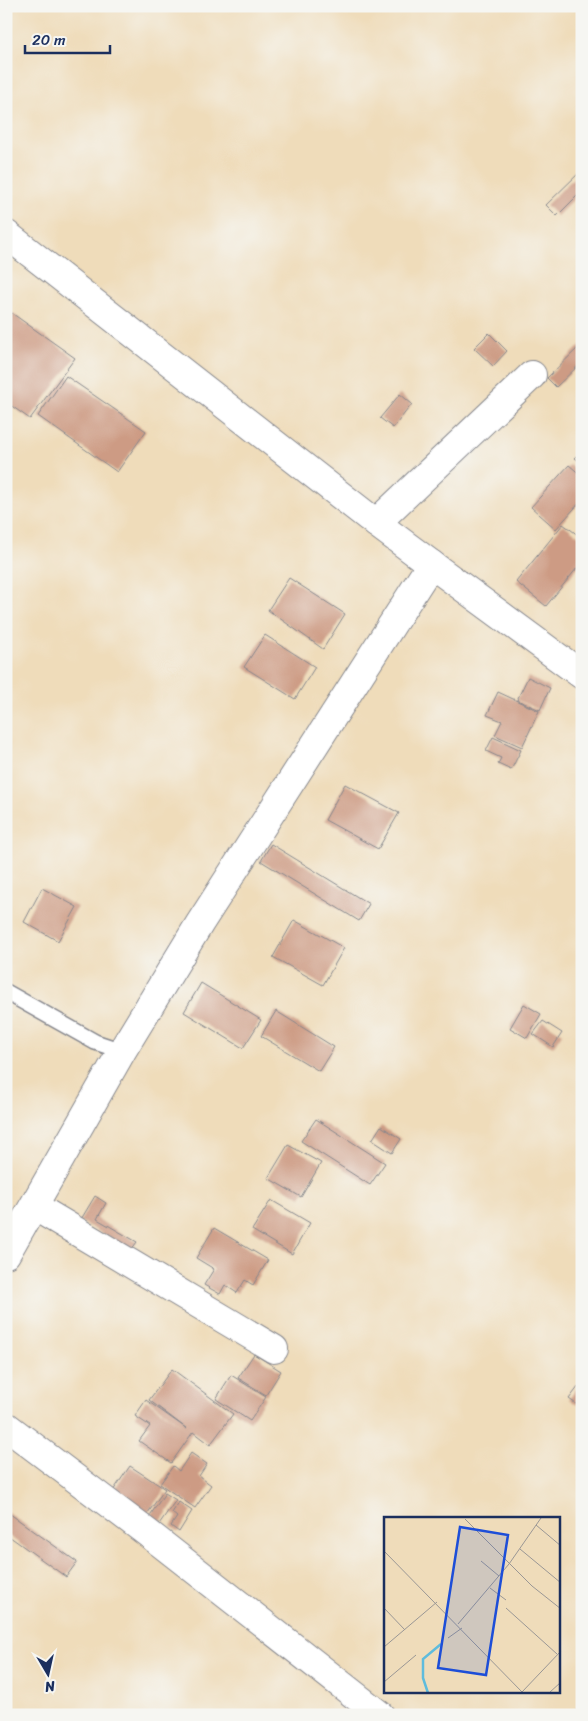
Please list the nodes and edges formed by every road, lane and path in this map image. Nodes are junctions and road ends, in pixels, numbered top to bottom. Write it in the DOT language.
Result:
graph roads {
  1 [pos="6,234"];
  2 [pos="532,375"];
  3 [pos="376,523"];
  4 [pos="431,564"];
  5 [pos="582,675"];
  6 [pos="6,992"];
  7 [pos="122,1052"];
  8 [pos="34,1206"];
  9 [pos="6,1254"];
  10 [pos="274,1349"];
  11 [pos="6,1426"];
  12 [pos="380,1715"];
  1 -- 3 [label="street"];
  2 -- 3 [label="street"];
  3 -- 4 [label="street"];
  4 -- 5 [label="street"];
  4 -- 7 [label="street"];
  6 -- 7 [label="lane"];
  7 -- 8 [label="street"];
  8 -- 9 [label="street"];
  8 -- 10 [label="street"];
  11 -- 12 [label="street"];
}
